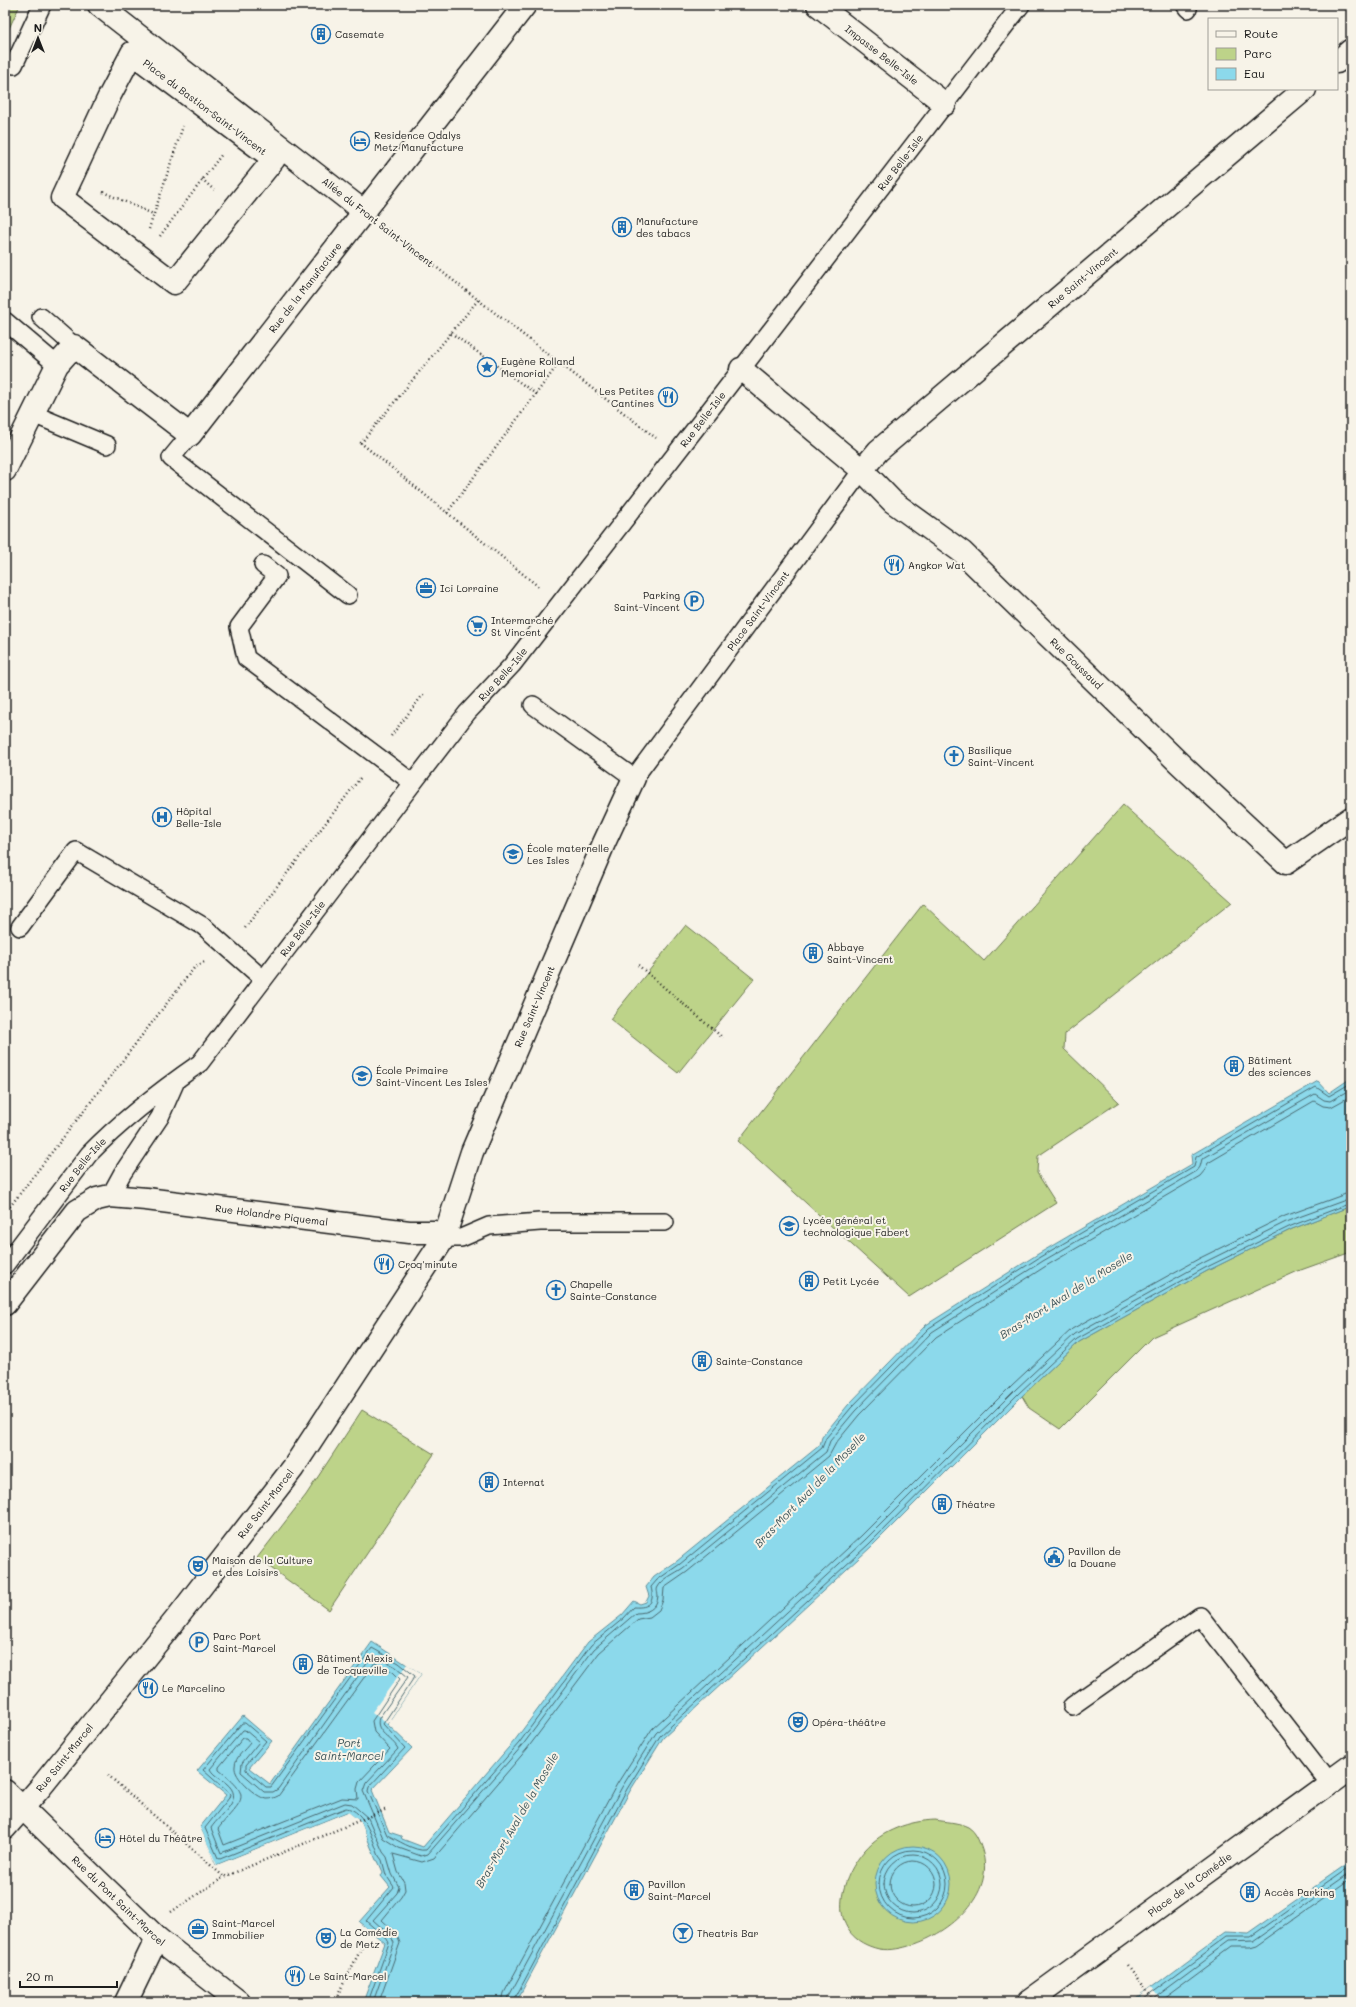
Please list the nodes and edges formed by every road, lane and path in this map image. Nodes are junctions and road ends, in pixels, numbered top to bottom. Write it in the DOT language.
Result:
graph roads {
  1 [pos="42,5"];
  2 [pos="99,5"];
  3 [pos="525,5"];
  4 [pos="818,5"];
  5 [pos="1022,5"];
  6 [pos="1351,50"];
  7 [pos="1338,61"];
  8 [pos="14,65"];
  9 [pos="1304,90"];
  10 [pos="192,98"];
  11 [pos="945,104"];
  12 [pos="238,133"];
  13 [pos="101,191"];
  14 [pos="364,211"];
  15 [pos="153,214"];
  16 [pos="148,230"];
  17 [pos="155,242"];
  18 [pos="478,300"];
  19 [pos="41,317"];
  20 [pos="5,321"];
  21 [pos="451,333"];
  22 [pos="74,346"];
  23 [pos="559,363"];
  24 [pos="57,365"];
  25 [pos="741,369"];
  26 [pos="536,394"];
  27 [pos="33,414"];
  28 [pos="190,435"];
  29 [pos="657,438"];
  30 [pos="107,445"];
  31 [pos="5,470"];
  32 [pos="862,470"];
  33 [pos="448,513"];
  34 [pos="263,565"];
  35 [pos="541,589"];
  36 [pos="348,595"];
  37 [pos="533,705"];
  38 [pos="634,778"];
  39 [pos="413,783"];
  40 [pos="1351,818"];
  41 [pos="20,927"];
  42 [pos="638,965"];
  43 [pos="263,979"];
  44 [pos="723,1038"];
  45 [pos="176,1079"];
  46 [pos="103,1198"];
  47 [pos="665,1222"];
  48 [pos="444,1238"];
  49 [pos="5,1265"];
  50 [pos="5,1304"];
  51 [pos="1072,1706"];
  52 [pos="1351,1767"];
  53 [pos="108,1775"];
  54 [pos="1329,1782"];
  55 [pos="5,1791"];
  56 [pos="22,1808"];
  57 [pos="387,1809"];
  58 [pos="5,1828"];
  59 [pos="224,1877"];
  60 [pos="154,1934"];
  61 [pos="1112,1942"];
  62 [pos="362,1947"];
  63 [pos="126,2002"];
  64 [pos="239,2002"];
  65 [pos="334,2002"];
  66 [pos="1028,2002"];
  67 [pos="1154,2002"];
  1 -- 8 [label="lane"];
  2 -- 14 [label="street, Allée du Front Saint-Vincent"];
  3 -- 14 [label="street, Rue de la Manufacture"];
  4 -- 11 [label="street, Impasse Belle-Isle"];
  5 -- 11 [label="lane, Rue Belle-Isle"];
  6 -- 7 [label="street"];
  9 -- 32 [label="street, Rue Saint-Vincent"];
  10 -- 12 [label="street, Place du Bastion-Saint-Vincent"];
  10 -- 12 [label="street, Place du Bastion-Saint-Vincent"];
  10 -- 15 [label="path"];
  11 -- 25 [label="lane, Rue Belle-Isle"];
  12 -- 17 [label="path"];
  13 -- 15 [label="path"];
  14 -- 18 [label="path, Allée du Front Saint-Vincent"];
  14 -- 28 [label="street, Rue de la Manufacture"];
  15 -- 16 [label="path"];
  18 -- 21 [label="path"];
  18 -- 23 [label="path, Allée du Front Saint-Vincent"];
  19 -- 22 [label="lane"];
  20 -- 24 [label="lane"];
  21 -- 26 [label="path"];
  21 -- 33 [label="path"];
  22 -- 24 [label="street"];
  22 -- 28 [label="street"];
  23 -- 26 [label="path"];
  23 -- 29 [label="path, Allée du Front Saint-Vincent"];
  24 -- 27 [label="street"];
  25 -- 32 [label="street"];
  25 -- 39 [label="lane, Rue Belle-Isle"];
  26 -- 33 [label="path"];
  27 -- 30 [label="lane"];
  27 -- 31 [label="street"];
  28 -- 36 [label="lane"];
  32 -- 38 [label="lane, Place Saint-Vincent"];
  32 -- 40 [label="street, Rue Goussaud"];
  33 -- 35 [label="path"];
  34 -- 39 [label="lane"];
  37 -- 38 [label="lane"];
  38 -- 48 [label="street, Rue Saint-Vincent"];
  39 -- 43 [label="lane, Rue Belle-Isle"];
  41 -- 43 [label="lane"];
  42 -- 44 [label="path"];
  43 -- 45 [label="lane, Rue Belle-Isle"];
  45 -- 46 [label="lane"];
  45 -- 49 [label="lane, Rue Belle-Isle"];
  46 -- 48 [label="street, Rue Holandre Piquemal"];
  46 -- 50 [label="street"];
  47 -- 48 [label="lane"];
  48 -- 56 [label="street, Rue Saint-Marcel"];
  51 -- 54 [label="lane"];
  52 -- 54 [label="street, Place de la Comédie"];
  53 -- 59 [label="path"];
  54 -- 61 [label="street, Place de la Comédie"];
  55 -- 56 [label="street, Rue du Pont Saint-Marcel"];
  56 -- 58 [label="street, Rue Saint-Marcel"];
  56 -- 60 [label="street, Rue du Pont Saint-Marcel"];
  57 -- 59 [label="path"];
  59 -- 60 [label="path"];
  60 -- 63 [label="street"];
  60 -- 64 [label="street, Rue du Pont Saint-Marcel"];
  61 -- 66 [label="street, Place de la Comédie"];
  61 -- 67 [label="path"];
  62 -- 65 [label="path"];
}
